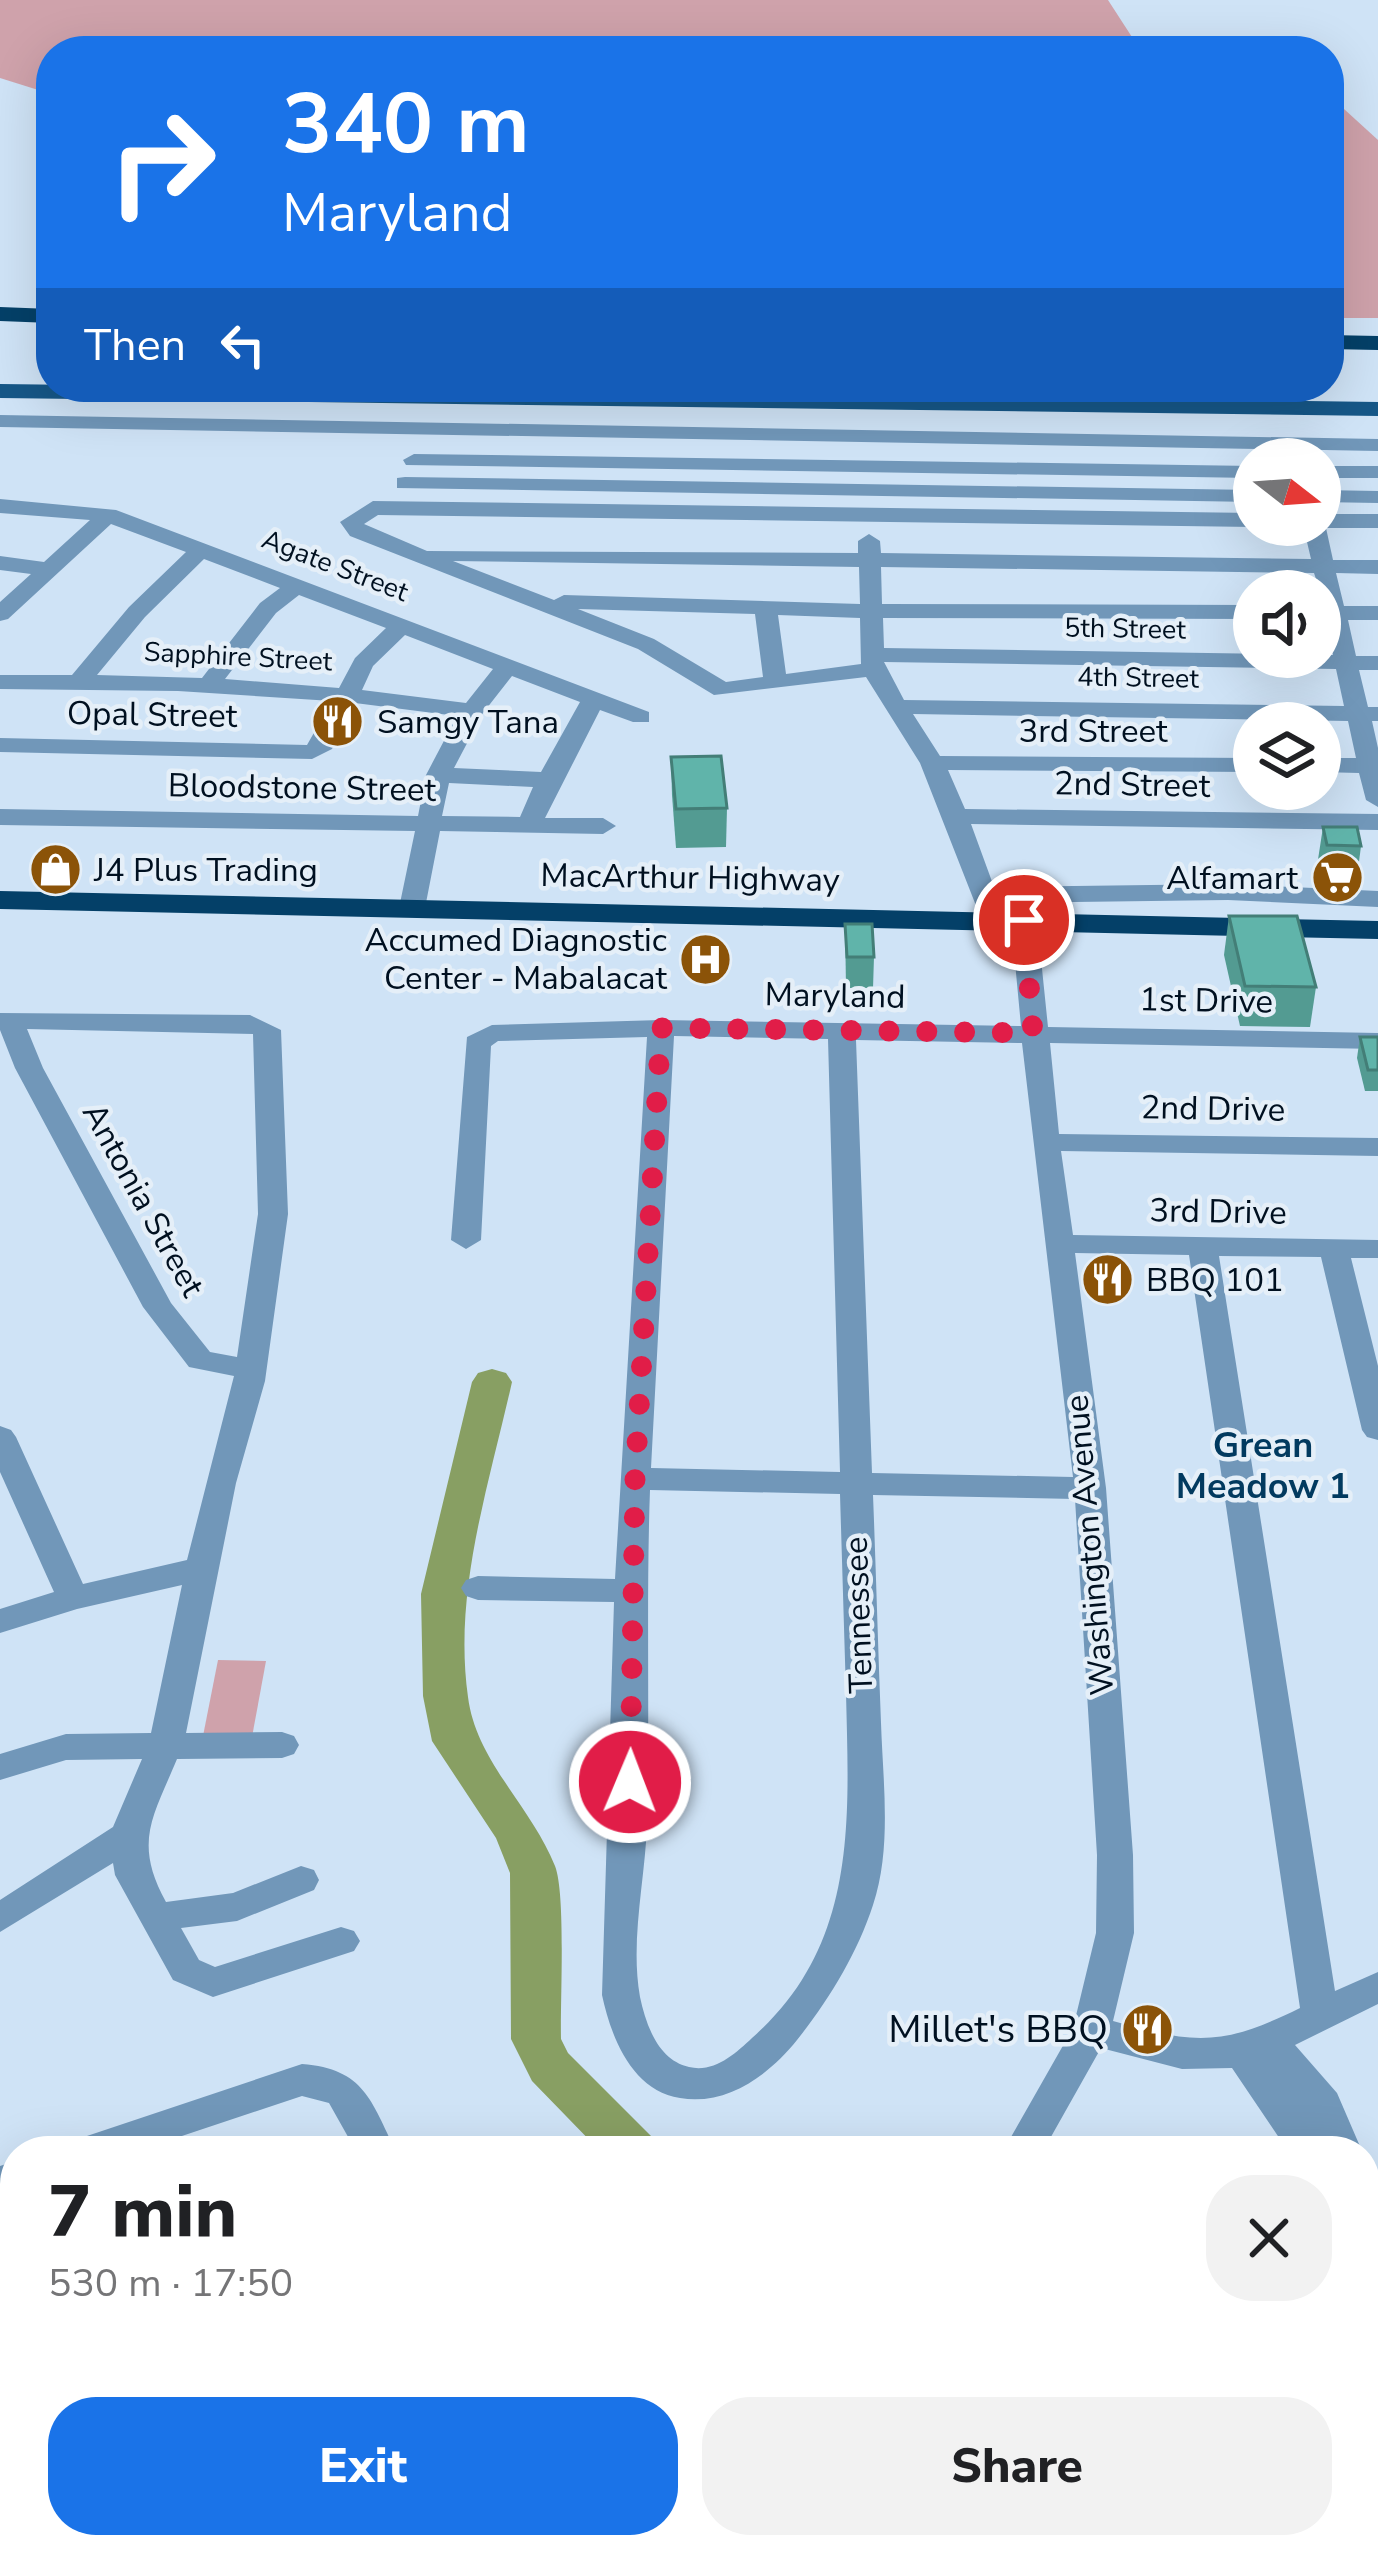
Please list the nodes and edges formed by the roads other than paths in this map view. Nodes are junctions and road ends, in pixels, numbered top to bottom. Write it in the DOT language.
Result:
graph roads {
  1 [pos="0,314"];
  2 [pos="36,315"];
  3 [pos="0,323"];
  4 [pos="36,325"];
  5 [pos="1344,342"];
  6 [pos="1378,343"];
  7 [pos="1344,352"];
  8 [pos="1378,353"];
  9 [pos="0,391"];
  10 [pos="36,391"];
  11 [pos="798,402"];
  12 [pos="1378,410"];
  13 [pos="0,421"];
  14 [pos="424,430"];
  15 [pos="1378,446"];
  16 [pos="1341,448"];
  17 [pos="1233,449"];
  18 [pos="414,460"];
  19 [pos="977,467"];
  20 [pos="1233,472"];
  21 [pos="1341,472"];
  22 [pos="1378,472"];
  23 [pos="405,483"];
  24 [pos="980,493"];
  25 [pos="1058,494"];
  26 [pos="1233,496"];
  27 [pos="1341,496"];
  28 [pos="1378,497"];
  29 [pos="0,506"];
  30 [pos="373,508"];
  31 [pos="108,515"];
  32 [pos="869,517"];
  33 [pos="1062,518"];
  34 [pos="1233,520"];
  35 [pos="1378,521"];
  36 [pos="1341,522"];
  37 [pos="1321,546"];
  38 [pos="203,548"];
  39 [pos="419,554"];
  40 [pos="870,559"];
  41 [pos="0,563"];
  42 [pos="1325,567"];
  43 [pos="1378,567"];
  44 [pos="46,568"];
  45 [pos="1325,570"];
  46 [pos="298,585"];
  47 [pos="542,601"];
  48 [pos="765,607"];
  49 [pos="870,611"];
  50 [pos="1233,613"];
  51 [pos="1341,613"];
  52 [pos="0,614"];
  53 [pos="1378,614"];
  54 [pos="403,624"];
  55 [pos="1341,646"];
  56 [pos="873,662"];
  57 [pos="1348,663"];
  58 [pos="1378,663"];
  59 [pos="511,664"];
  60 [pos="79,681"];
  61 [pos="0,682"];
  62 [pos="210,683"];
  63 [pos="776,684"];
  64 [pos="346,692"];
  65 [pos="595,697"];
  66 [pos="897,707"];
  67 [pos="472,711"];
  68 [pos="1368,714"];
  69 [pos="640,717"];
  70 [pos="0,746"];
  71 [pos="932,763"];
  72 [pos="1233,765"];
  73 [pos="1341,765"];
  74 [pos="1374,766"];
  75 [pos="438,775"];
  76 [pos="550,780"];
  77 [pos="1378,800"];
  78 [pos="956,816"];
  79 [pos="0,817"];
  80 [pos="429,822"];
  81 [pos="1378,822"];
  82 [pos="530,825"];
  83 [pos="603,826"];
  84 [pos="1228,892"];
  85 [pos="1378,899"];
  86 [pos="0,901"];
  87 [pos="412,908"];
  88 [pos="1174,909"];
  89 [pos="999,911"];
  90 [pos="1235,926"];
  91 [pos="1378,930"];
  92 [pos="5,1021"];
  93 [pos="661,1028"];
  94 [pos="1033,1033"];
  95 [pos="842,1034"];
  96 [pos="1378,1041"];
  97 [pos="1046,1142"];
  98 [pos="1378,1147"];
  99 [pos="466,1240"];
  100 [pos="1058,1244"];
  101 [pos="1334,1249"];
  102 [pos="1378,1249"];
  103 [pos="1203,1250"];
  104 [pos="251,1369"];
  105 [pos="1378,1430"];
  106 [pos="0,1436"];
  107 [pos="635,1479"];
  108 [pos="854,1486"];
  109 [pos="1090,1488"];
  110 [pos="205,1568"];
  111 [pos="478,1588"];
  112 [pos="633,1591"];
  113 [pos="73,1598"];
  114 [pos="0,1621"];
  115 [pos="166,1743"];
  116 [pos="282,1745"];
  117 [pos="0,1767"];
  118 [pos="127,1836"];
  119 [pos="301,1880"];
  120 [pos="158,1917"];
  121 [pos="0,1918"];
  122 [pos="341,1941"];
  123 [pos="1378,1987"];
  124 [pos="1320,2014"];
  125 [pos="1092,2030"];
  126 [pos="1252,2044"];
  127 [pos="133,2136"];
  128 [pos="368,2136"];
  129 [pos="1032,2136"];
  130 [pos="1300,2136"];
  131 [pos="1340,2136"];
  1 -- 2 [label="highway"];
  3 -- 4 [label="highway"];
  5 -- 6 [label="highway"];
  7 -- 8 [label="highway"];
  9 -- 10 [label="main road"];
  11 -- 12 [label="main road"];
  13 -- 14 [label="street"];
  14 -- 17 [label="street"];
  14 -- 18 [label="street"];
  15 -- 16 [label="street"];
  18 -- 19 [label="street"];
  18 -- 23 [label="street"];
  19 -- 20 [label="street"];
  19 -- 24 [label="street"];
  21 -- 22 [label="street"];
  23 -- 24 [label="street"];
  23 -- 30 [label="street"];
  24 -- 25 [label="street"];
  25 -- 26 [label="street"];
  25 -- 33 [label="street"];
  27 -- 28 [label="street"];
  29 -- 31 [label="street, Agate Street"];
  30 -- 32 [label="street"];
  30 -- 39 [label="street, 5th Street"];
  31 -- 38 [label="street, Agate Street"];
  31 -- 44 [label="street"];
  32 -- 33 [label="street"];
  32 -- 40 [label="street"];
  33 -- 34 [label="street"];
  35 -- 36 [label="street"];
  37 -- 42 [label="street"];
  38 -- 46 [label="street, Agate Street"];
  38 -- 60 [label="street"];
  39 -- 40 [label="street"];
  39 -- 47 [label="street, 5th Street"];
  40 -- 42 [label="street"];
  40 -- 49 [label="street"];
  41 -- 44 [label="street"];
  42 -- 43 [label="street"];
  42 -- 45 [label="street"];
  44 -- 52 [label="street"];
  46 -- 54 [label="street, Agate Street"];
  46 -- 62 [label="street"];
  47 -- 48 [label="street"];
  47 -- 63 [label="street, 5th Street"];
  48 -- 49 [label="street"];
  48 -- 63 [label="street"];
  49 -- 50 [label="street"];
  49 -- 56 [label="street"];
  51 -- 53 [label="street"];
  54 -- 59 [label="street, Agate Street"];
  54 -- 64 [label="street"];
  55 -- 57 [label="street"];
  56 -- 57 [label="street, 5th Street"];
  56 -- 63 [label="street, 5th Street"];
  56 -- 66 [label="street, Washington Avenue"];
  57 -- 58 [label="street, 5th Street"];
  57 -- 68 [label="street"];
  59 -- 65 [label="street, Agate Street"];
  59 -- 67 [label="street"];
  60 -- 61 [label="street, Sapphire Street"];
  60 -- 62 [label="street, Sapphire Street"];
  62 -- 64 [label="street, Sapphire Street"];
  64 -- 67 [label="street, Sapphire Street"];
  64 -- 70 [label="street, Opal Street"];
  65 -- 69 [label="street, Agate Street"];
  65 -- 76 [label="street"];
  66 -- 68 [label="street, 4th Street"];
  66 -- 71 [label="street, Washington Avenue"];
  67 -- 75 [label="street"];
  68 -- 74 [label="street"];
  71 -- 72 [label="street, 3rd Street"];
  71 -- 78 [label="street, Washington Avenue"];
  73 -- 74 [label="street"];
  74 -- 77 [label="street"];
  75 -- 76 [label="street"];
  75 -- 80 [label="street"];
  76 -- 82 [label="street"];
  78 -- 81 [label="street, 2nd Street"];
  78 -- 89 [label="street, Washington Avenue"];
  79 -- 80 [label="street, Bloodstone Street"];
  80 -- 82 [label="street, Bloodstone Street"];
  80 -- 87 [label="street"];
  82 -- 83 [label="street, Bloodstone Street"];
  84 -- 85 [label="street"];
  84 -- 88 [label="street"];
  84 -- 90 [label="street"];
  86 -- 87 [label="highway, MacArthur Highway"];
  87 -- 89 [label="highway, MacArthur Highway"];
  88 -- 89 [label="highway, MacArthur Highway"];
  88 -- 89 [label="street"];
  88 -- 90 [label="highway, MacArthur Highway"];
  89 -- 94 [label="street, Washington Avenue"];
  90 -- 91 [label="highway, MacArthur Highway"];
  92 -- 104 [label="street, Antonia Street"];
  92 -- 104 [label="street"];
  93 -- 95 [label="street, Maryland"];
  93 -- 99 [label="street, Maryland"];
  93 -- 107 [label="street"];
  94 -- 95 [label="street, Maryland"];
  94 -- 96 [label="street, 1st Drive"];
  94 -- 97 [label="street, Washington Avenue"];
  95 -- 108 [label="street, Tennessee"];
  97 -- 98 [label="street, 2nd Drive"];
  97 -- 100 [label="street, Washington Avenue"];
  100 -- 103 [label="street, 3rd Drive"];
  100 -- 109 [label="street, Washington Avenue"];
  101 -- 102 [label="street, 3rd Drive"];
  101 -- 103 [label="street, 3rd Drive"];
  101 -- 105 [label="street"];
  103 -- 124 [label="street"];
  104 -- 110 [label="street"];
  106 -- 113 [label="street"];
  107 -- 108 [label="street"];
  107 -- 112 [label="street"];
  108 -- 109 [label="street"];
  108 -- 112 [label="street, Tennessee"];
  109 -- 125 [label="street, Washington Avenue"];
  110 -- 113 [label="street"];
  110 -- 115 [label="street"];
  111 -- 112 [label="street"];
  113 -- 114 [label="street"];
  115 -- 116 [label="street"];
  115 -- 117 [label="street"];
  115 -- 118 [label="street"];
  118 -- 120 [label="street"];
  118 -- 121 [label="street"];
  119 -- 120 [label="street"];
  120 -- 122 [label="street"];
  123 -- 124 [label="street"];
  124 -- 126 [label="street"];
  125 -- 126 [label="street"];
  125 -- 129 [label="street, Washington Avenue"];
  126 -- 130 [label="street"];
  126 -- 131 [label="street"];
  127 -- 128 [label="street"];
}
